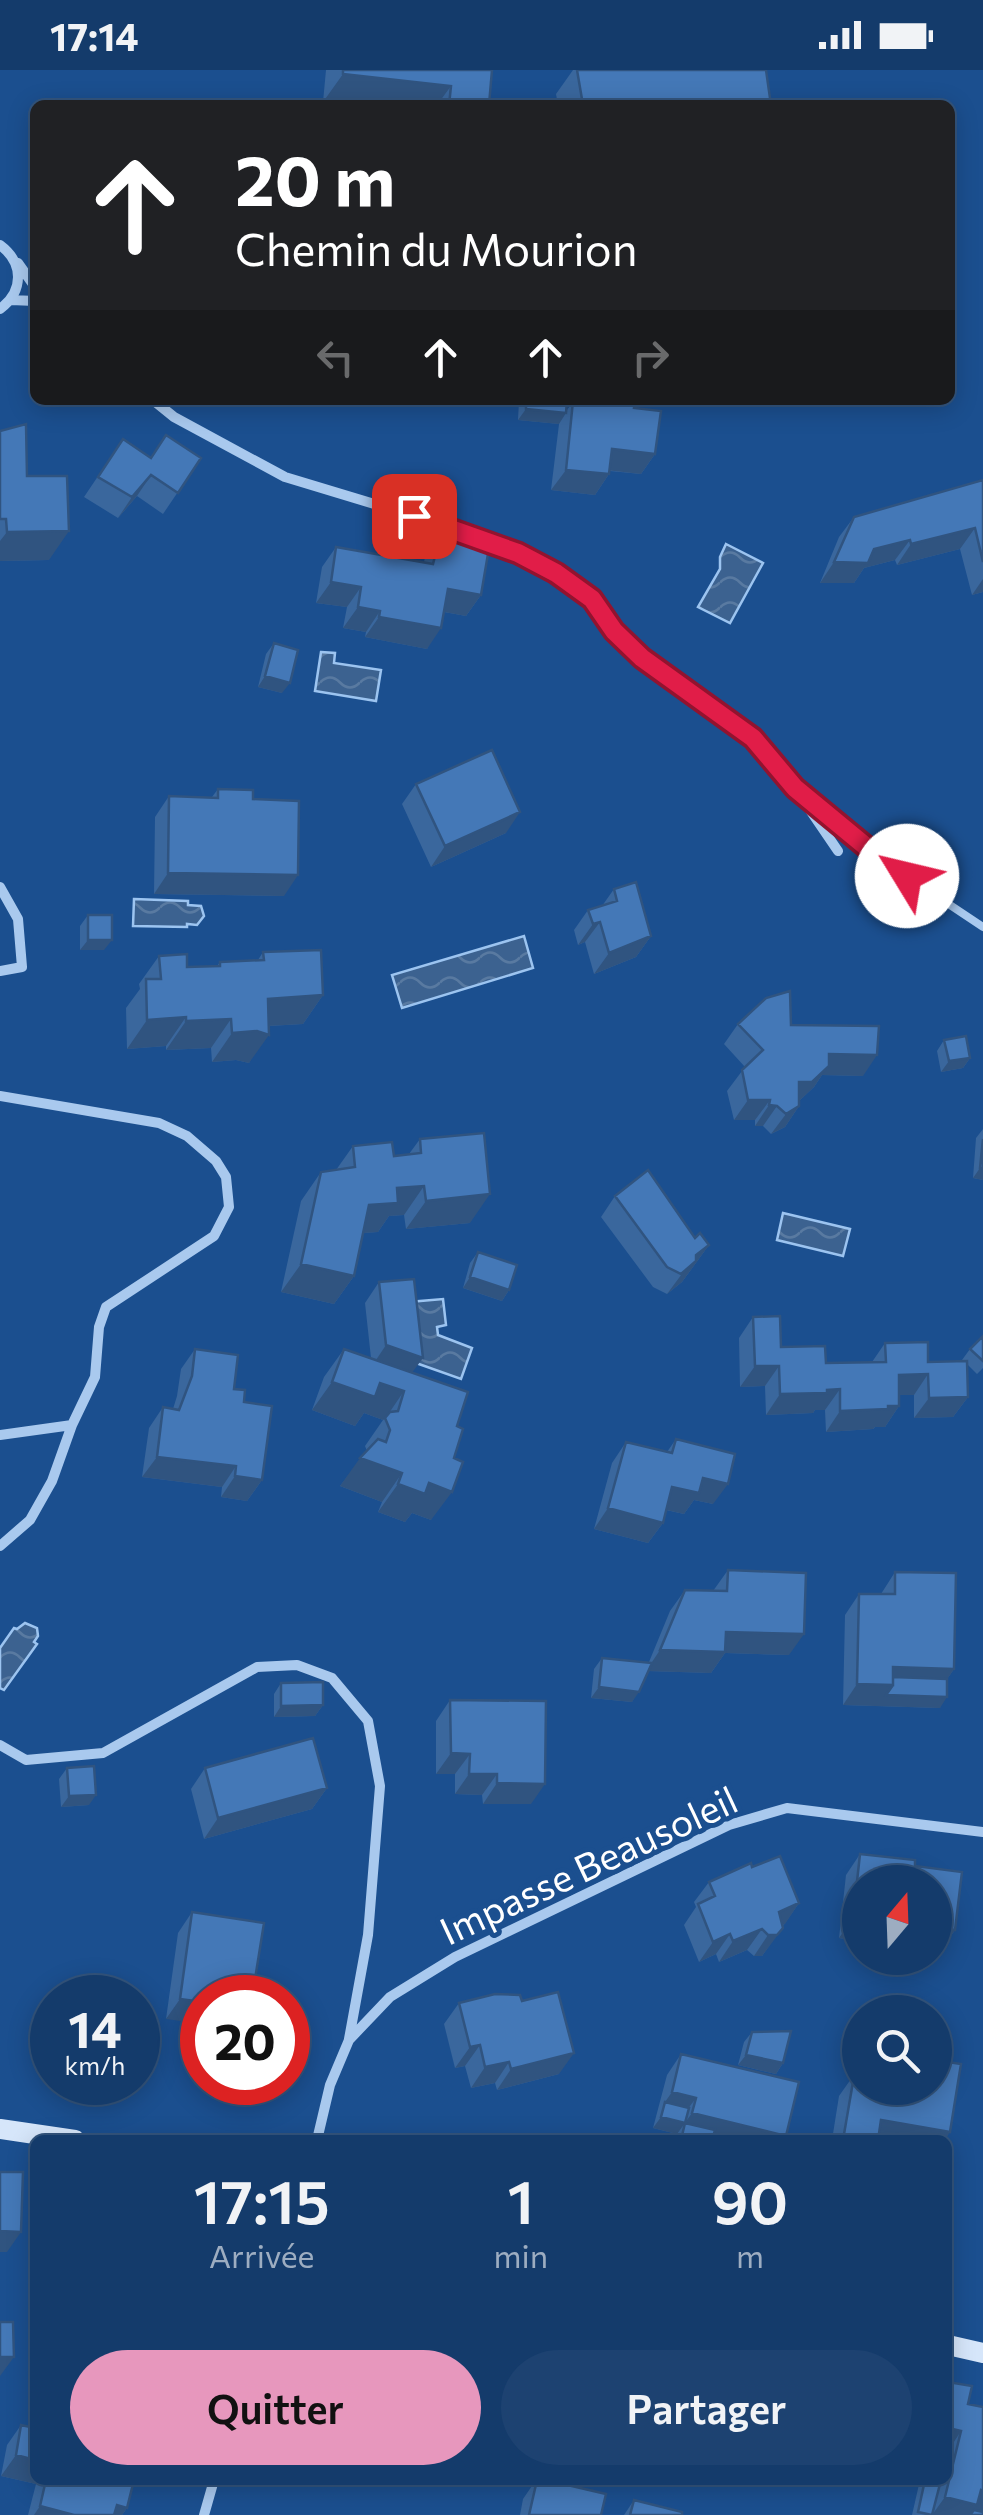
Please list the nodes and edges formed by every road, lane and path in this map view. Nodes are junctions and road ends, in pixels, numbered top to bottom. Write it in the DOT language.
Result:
graph roads {
  1 [pos="0,245"];
  2 [pos="13,256"];
  3 [pos="30,280"];
  4 [pos="11,300"];
  5 [pos="30,301"];
  6 [pos="0,309"];
  7 [pos="159,405"];
  8 [pos="795,788"];
  9 [pos="838,851"];
  10 [pos="0,887"];
  11 [pos="983,927"];
  12 [pos="0,972"];
  13 [pos="0,1096"];
  14 [pos="72,1425"];
  15 [pos="0,1435"];
  16 [pos="0,1546"];
  17 [pos="0,1745"];
  18 [pos="983,1832"];
  19 [pos="348,2040"];
  20 [pos="0,2129"];
  21 [pos="40,2135"];
  22 [pos="318,2135"];
  23 [pos="952,2345"];
  24 [pos="983,2353"];
  25 [pos="213,2485"];
  26 [pos="204,2515"];
  1 -- 2 [label="street"];
  2 -- 3 [label="street"];
  2 -- 4 [label="street"];
  4 -- 5 [label="street"];
  4 -- 6 [label="street"];
  7 -- 8 [label="street"];
  8 -- 9 [label="street"];
  8 -- 11 [label="lane"];
  10 -- 12 [label="street"];
  13 -- 14 [label="street"];
  14 -- 15 [label="street"];
  14 -- 16 [label="street"];
  17 -- 19 [label="street"];
  18 -- 19 [label="street, Impasse Beausoleil"];
  19 -- 22 [label="street, Impasse Beausoleil"];
  20 -- 21 [label="street"];
  23 -- 24 [label="street"];
  25 -- 26 [label="street"];
}
